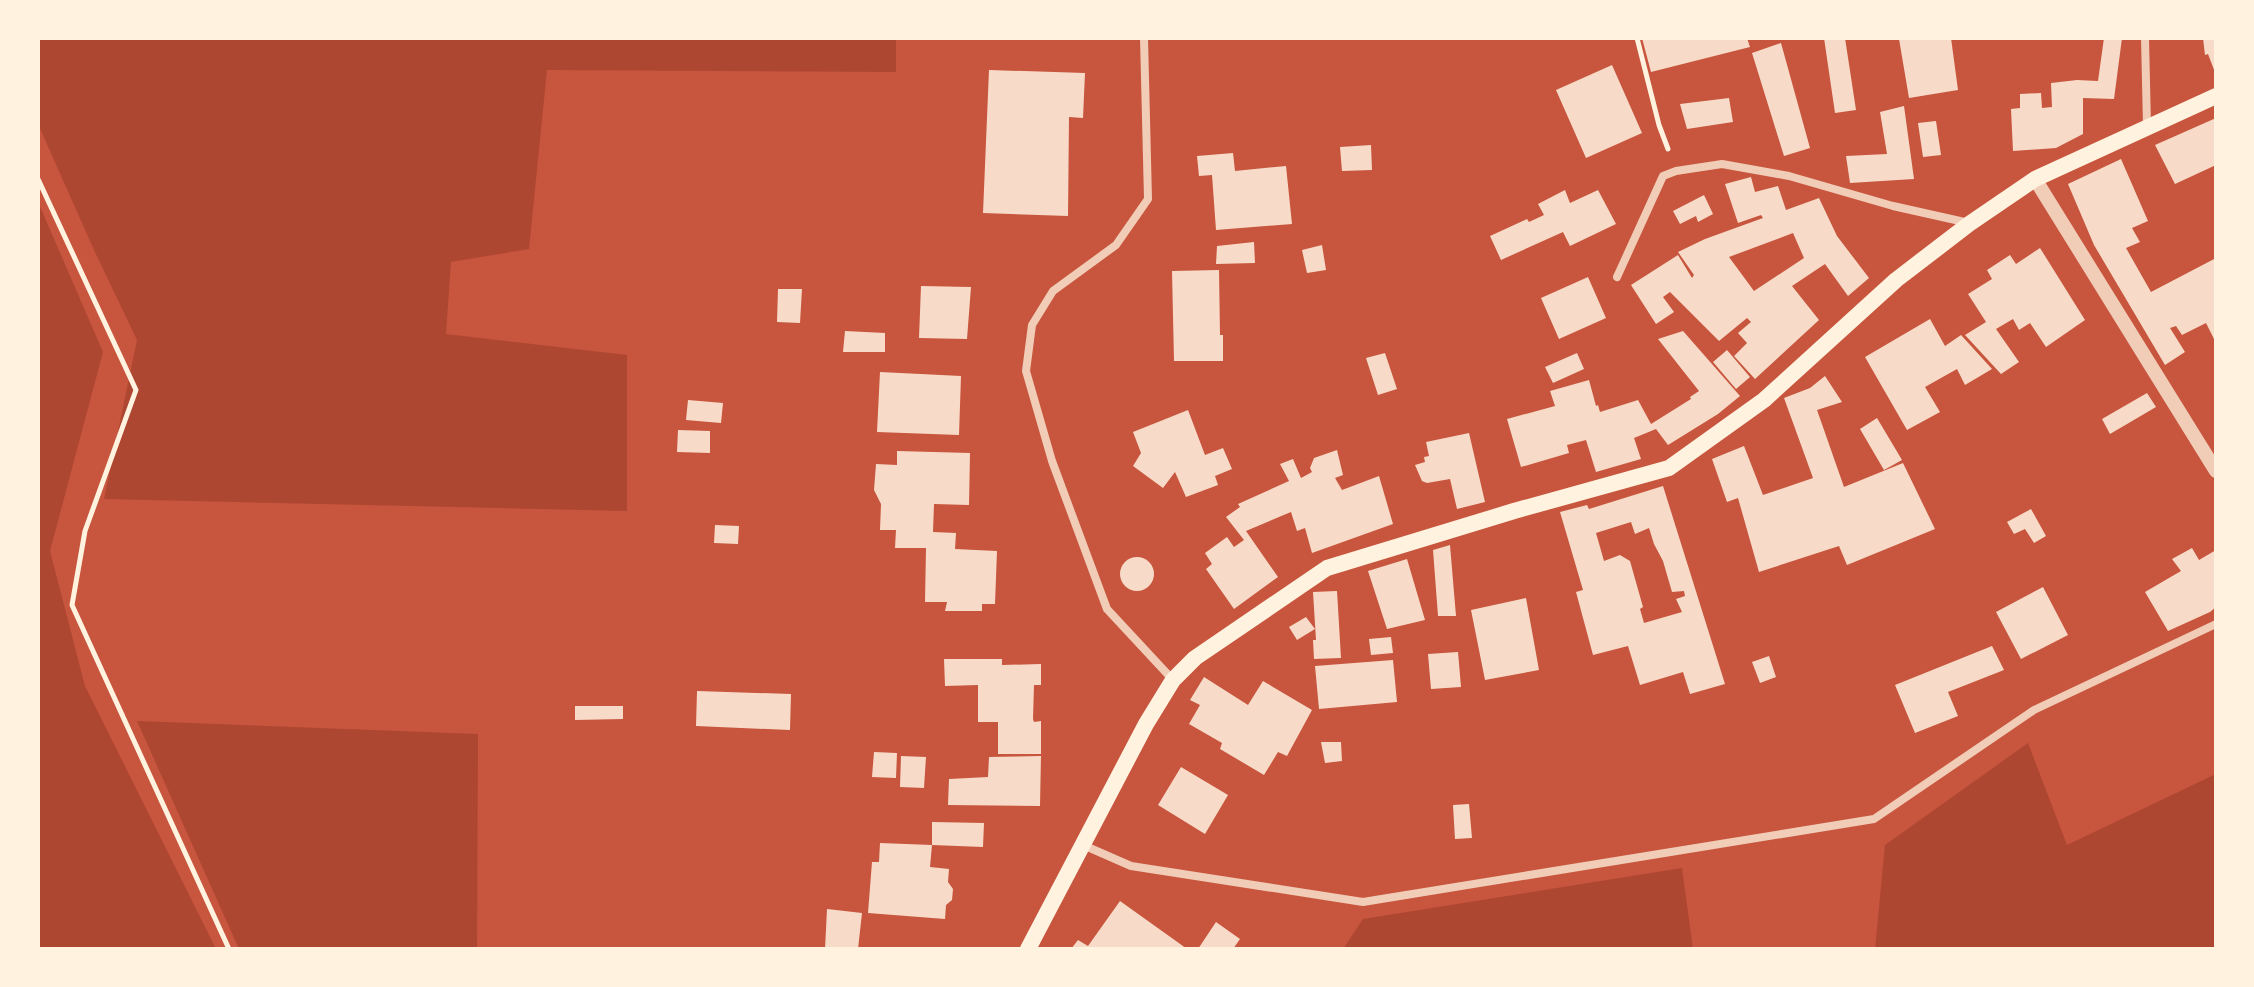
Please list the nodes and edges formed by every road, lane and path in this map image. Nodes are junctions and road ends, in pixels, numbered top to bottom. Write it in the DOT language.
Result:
graph roads {
  1 [pos="1144,38"];
  2 [pos="1637,38"];
  3 [pos="2145,38"];
  4 [pos="2216,96"];
  5 [pos="2147,126"];
  6 [pos="1676,171"];
  7 [pos="38,179"];
  8 [pos="2035,179"];
  9 [pos="1969,224"];
  10 [pos="1617,277"];
  11 [pos="2216,471"];
  12 [pos="2216,624"];
  13 [pos="1173,680"];
  14 [pos="1082,845"];
  15 [pos="229,949"];
  16 [pos="1028,949"];
  1 -- 13 [label="street"];
  2 -- 6 [label="path"];
  3 -- 5 [label="street"];
  4 -- 5 [label="main road"];
  5 -- 8 [label="main road"];
  6 -- 9 [label="street"];
  6 -- 10 [label="street"];
  7 -- 15 [label="path"];
  8 -- 9 [label="main road"];
  8 -- 11 [label="street"];
  9 -- 13 [label="main road"];
  12 -- 14 [label="street"];
  13 -- 14 [label="main road"];
  14 -- 16 [label="main road"];
}
